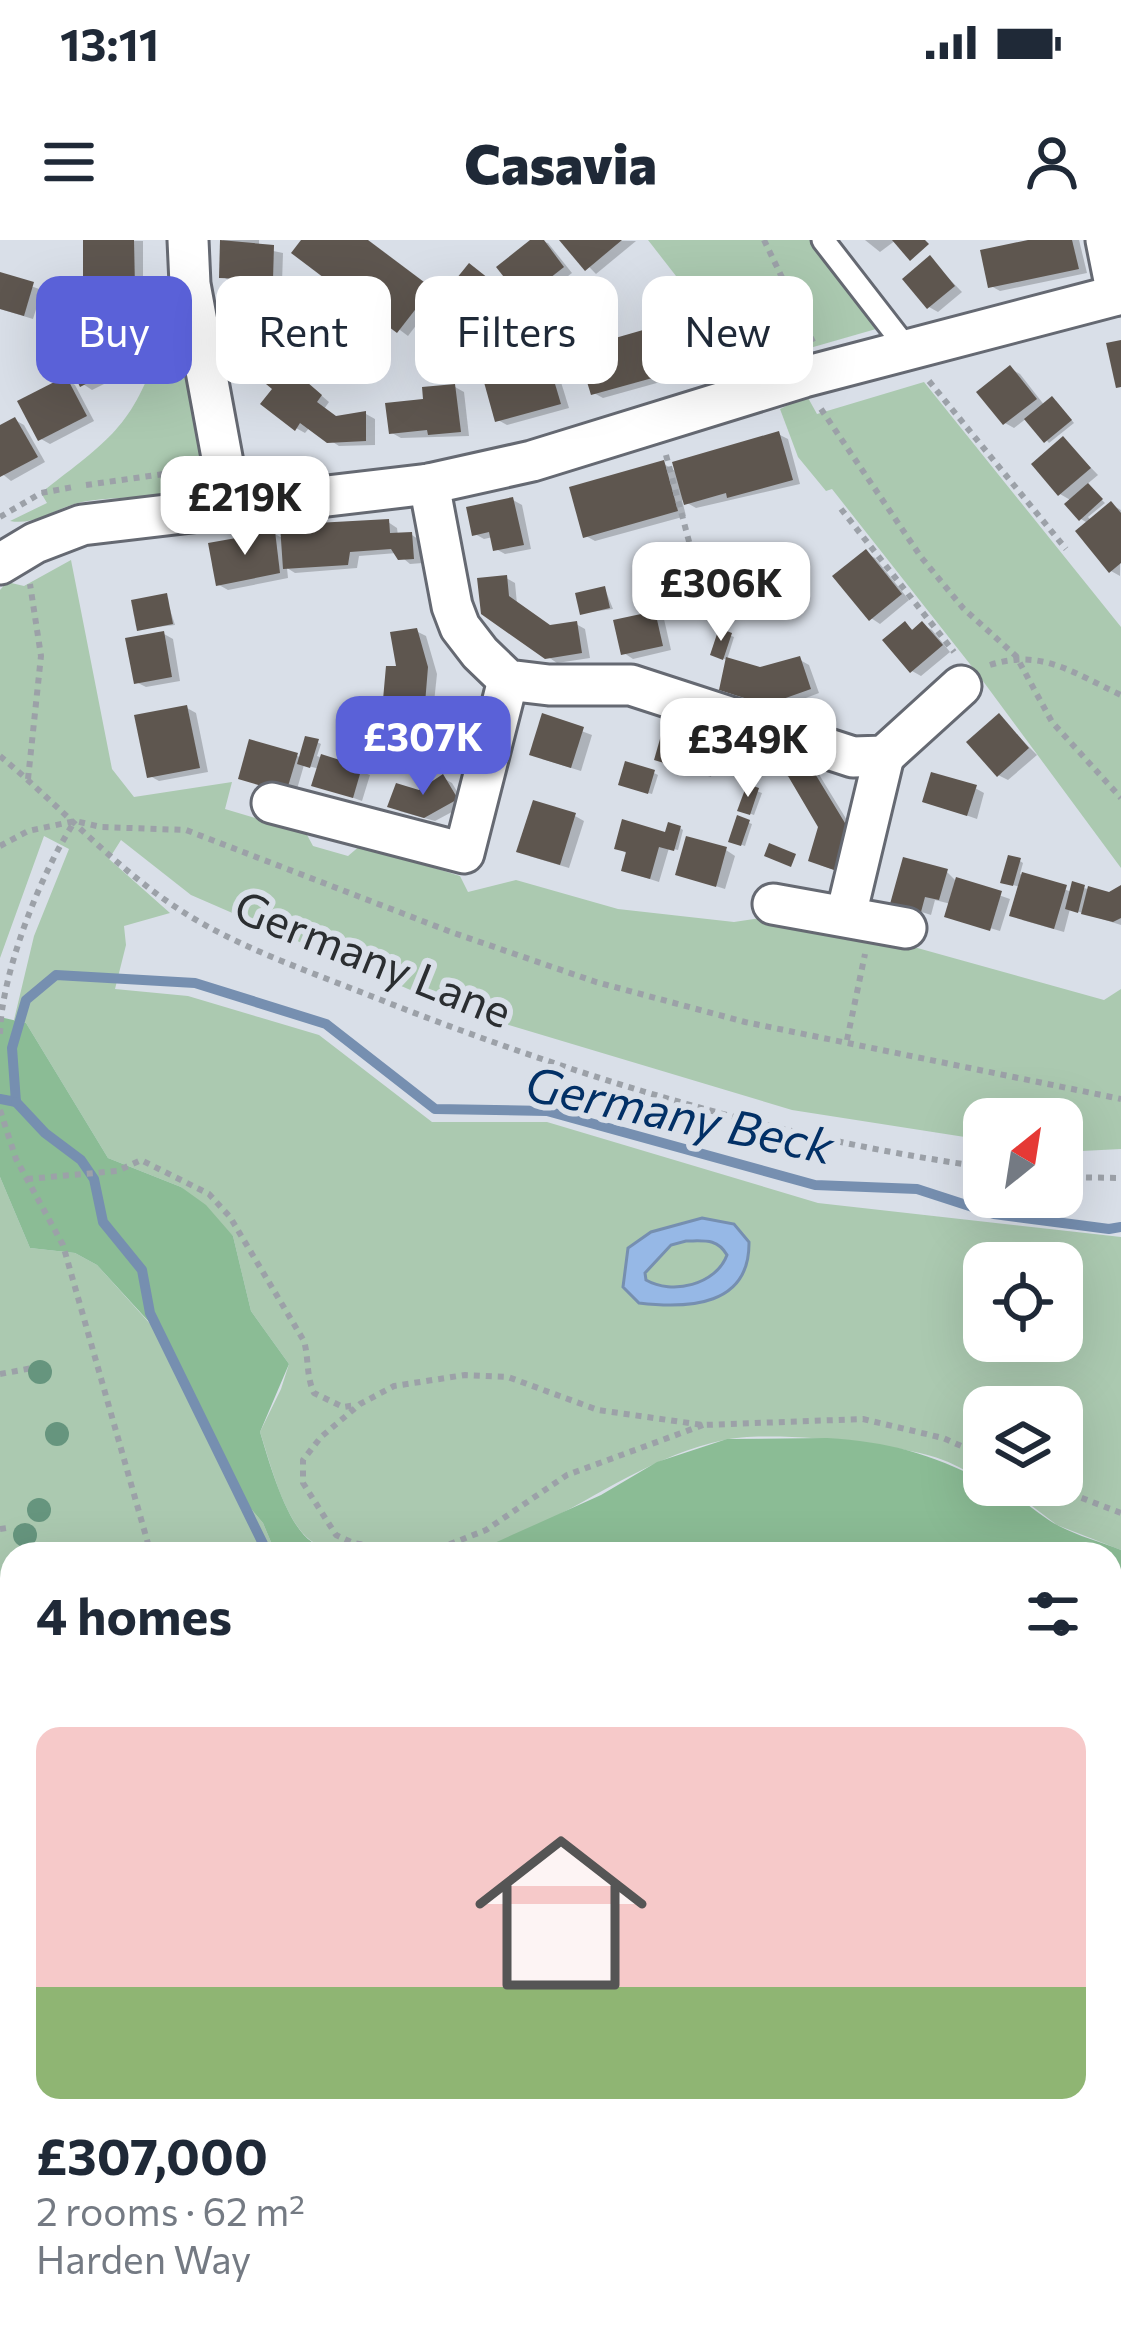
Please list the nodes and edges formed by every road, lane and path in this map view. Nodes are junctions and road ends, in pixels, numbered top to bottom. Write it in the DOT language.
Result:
graph roads {
  1 [pos="188,240"];
  2 [pos="764,240"];
  3 [pos="824,240"];
  4 [pos="1106,240"];
  5 [pos="1119,295"];
  6 [pos="819,356"];
  7 [pos="916,362"];
  8 [pos="817,403"];
  9 [pos="658,422"];
  10 [pos="429,484"];
  11 [pos="231,506"];
  12 [pos="841,509"];
  13 [pos="1066,549"];
  14 [pos="4,552"];
  15 [pos="694,564"];
  16 [pos="1016,656"];
  17 [pos="508,680"];
  18 [pos="967,681"];
  19 [pos="1121,695"];
  20 [pos="0,756"];
  21 [pos="884,756"];
  22 [pos="28,779"];
  23 [pos="1121,798"];
  24 [pos="272,802"];
  25 [pos="75,821"];
  26 [pos="0,846"];
  27 [pos="773,904"];
  28 [pos="874,921"];
  29 [pos="0,1034"];
  30 [pos="847,1040"];
  31 [pos="1121,1099"];
  32 [pos="0,1110"];
  33 [pos="963,1163"];
  34 [pos="1083,1177"];
  35 [pos="1121,1178"];
  36 [pos="27,1179"];
  37 [pos="38,1367"];
  38 [pos="0,1374"];
  39 [pos="360,1404"];
  40 [pos="703,1425"];
  41 [pos="963,1447"];
  42 [pos="1083,1501"];
  43 [pos="1121,1513"];
  44 [pos="148,1542"];
  45 [pos="349,1542"];
  46 [pos="456,1542"];
  1 -- 11 [label="street"];
  2 -- 6 [label="path"];
  3 -- 7 [label="lane"];
  4 -- 5 [label="street"];
  5 -- 7 [label="street"];
  7 -- 9 [label="street"];
  7 -- 13 [label="path"];
  8 -- 16 [label="path"];
  9 -- 10 [label="street"];
  9 -- 15 [label="path"];
  10 -- 11 [label="street"];
  10 -- 17 [label="street"];
  11 -- 14 [label="street"];
  12 -- 18 [label="path"];
  14 -- 22 [label="path"];
  16 -- 18 [label="path"];
  16 -- 19 [label="path"];
  16 -- 23 [label="path"];
  17 -- 21 [label="street"];
  17 -- 24 [label="street"];
  18 -- 21 [label="street"];
  20 -- 22 [label="path, Germany Lane"];
  21 -- 28 [label="street"];
  22 -- 25 [label="path, Germany Lane"];
  25 -- 26 [label="path"];
  25 -- 29 [label="path"];
  25 -- 30 [label="path"];
  25 -- 33 [label="path, Germany Lane"];
  27 -- 28 [label="street"];
  28 -- 30 [label="path"];
  30 -- 31 [label="path"];
  32 -- 36 [label="path"];
  34 -- 35 [label="path"];
  36 -- 39 [label="path"];
  36 -- 44 [label="path"];
  37 -- 38 [label="path"];
  39 -- 40 [label="path"];
  39 -- 45 [label="path"];
  40 -- 41 [label="path"];
  40 -- 46 [label="path"];
  42 -- 43 [label="path"];
}
